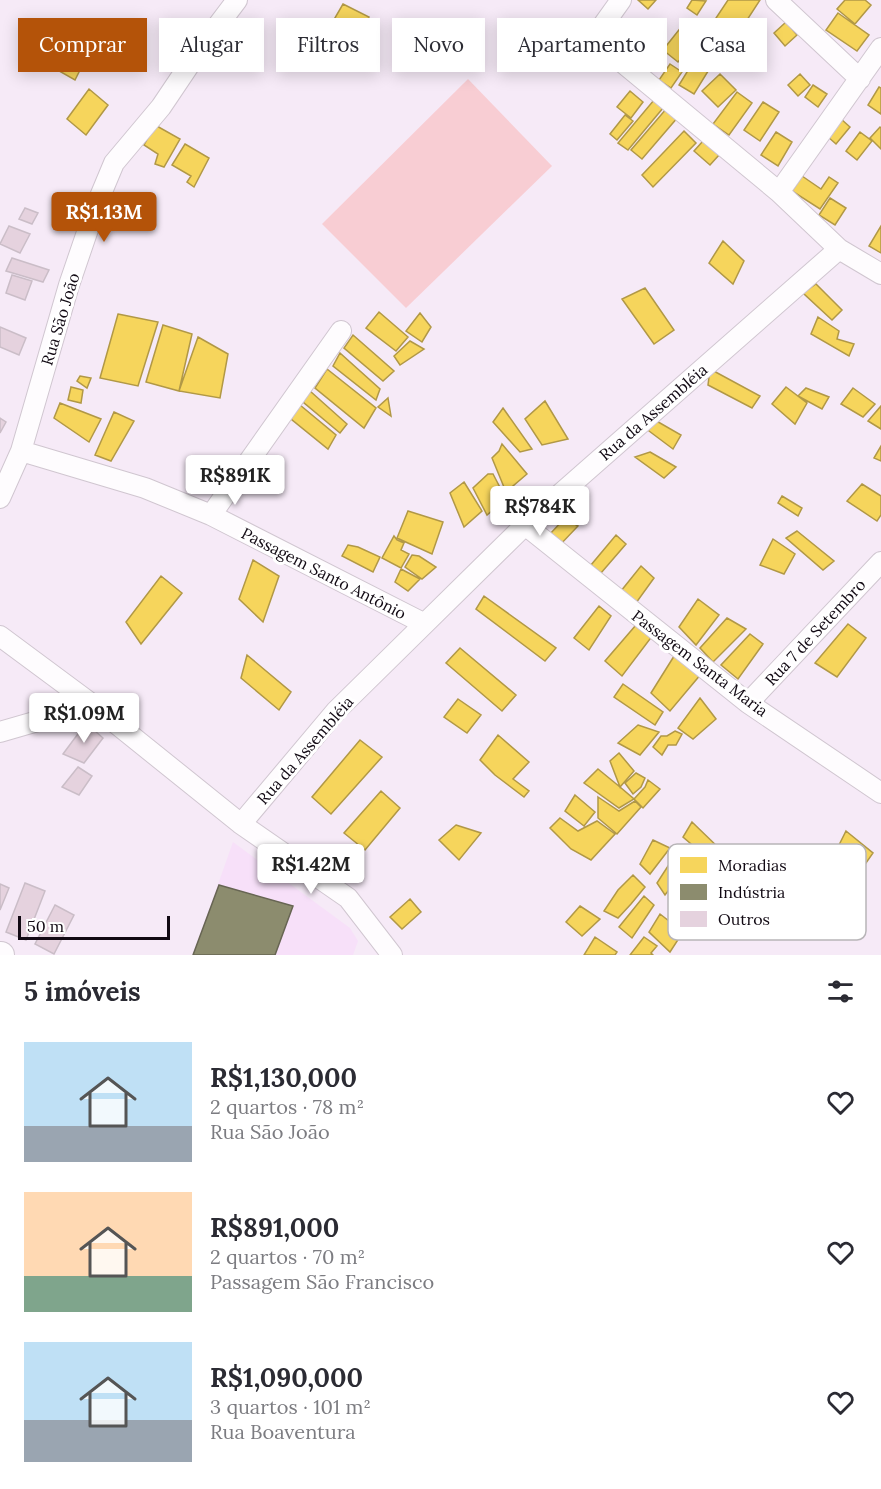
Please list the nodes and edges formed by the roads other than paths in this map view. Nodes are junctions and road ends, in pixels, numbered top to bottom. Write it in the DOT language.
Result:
graph roads {
  1 [pos="237,0"];
  2 [pos="621,0"];
  3 [pos="776,0"];
  4 [pos="881,48"];
  5 [pos="860,79"];
  6 [pos="779,192"];
  7 [pos="839,249"];
  8 [pos="881,274"];
  9 [pos="341,331"];
  10 [pos="21,451"];
  11 [pos="0,498"];
  12 [pos="211,515"];
  13 [pos="525,525"];
  14 [pos="881,562"];
  15 [pos="423,623"];
  16 [pos="0,636"];
  17 [pos="748,703"];
  18 [pos="93,705"];
  19 [pos="0,732"];
  20 [pos="881,793"];
  21 [pos="241,824"];
  22 [pos="393,955"];
  1 -- 10 [label="street, Rua São João"];
  2 -- 6 [label="street"];
  3 -- 5 [label="street"];
  4 -- 5 [label="street"];
  5 -- 6 [label="street"];
  6 -- 7 [label="street"];
  7 -- 8 [label="street"];
  7 -- 13 [label="street, Rua da Assembléia"];
  9 -- 12 [label="street"];
  10 -- 11 [label="street, Rua São João"];
  10 -- 12 [label="street, Passagem Santo Antônio"];
  12 -- 15 [label="street, Passagem Santo Antônio"];
  13 -- 15 [label="street, Rua da Assembléia"];
  13 -- 17 [label="street, Passagem Santa Maria"];
  14 -- 17 [label="street, Rua 7 de Setembro"];
  15 -- 21 [label="street, Rua da Assembléia"];
  16 -- 18 [label="street"];
  17 -- 20 [label="street, Passagem Santa Maria"];
  18 -- 19 [label="street"];
  18 -- 21 [label="street"];
  21 -- 22 [label="street"];
}
